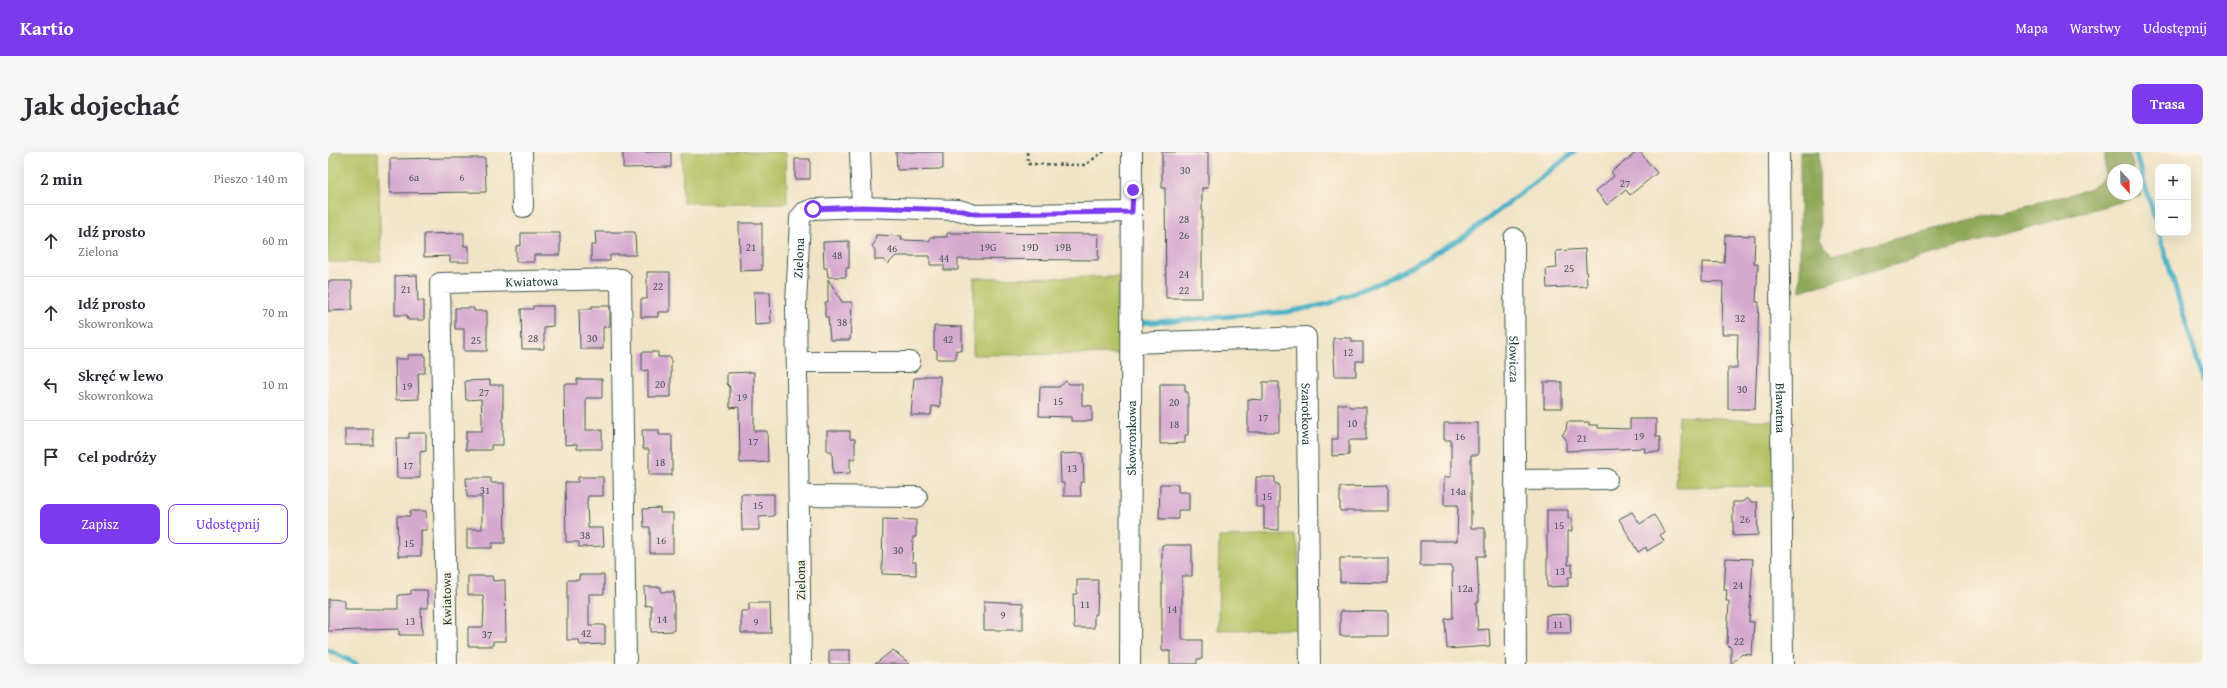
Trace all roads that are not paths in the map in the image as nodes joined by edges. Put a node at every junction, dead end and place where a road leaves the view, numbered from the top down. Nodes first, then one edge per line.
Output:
1 (522, 152) edge
2 (860, 152) edge
3 (1132, 152) edge
4 (1779, 152) edge
5 (523, 207) dead end
6 (862, 207) junction
7 (1132, 212) junction
8 (1514, 238) dead end
9 (1132, 342) junction
10 (797, 362) junction
11 (910, 362) dead end
12 (1607, 479) dead end
13 (1516, 480) junction
14 (799, 496) junction
15 (917, 497) dead end
16 (447, 664) edge
17 (626, 664) edge
18 (801, 664) edge
19 (1130, 664) edge
20 (1310, 664) edge
21 (1516, 664) edge
22 (1783, 664) edge

1 - 5 street
2 - 6 street
3 - 7 street, Skowronkowa
4 - 22 street, Bławatna
6 - 7 street, Zielona
6 - 10 street, Zielona
7 - 9 street, Skowronkowa
8 - 13 street, Słowicza
9 - 19 street, Skowronkowa
9 - 20 street, Szarotkowa
10 - 11 street
10 - 14 street, Zielona
12 - 13 street
13 - 21 street, Słowicza
14 - 15 street
14 - 18 street, Zielona
16 - 17 street, Kwiatowa

